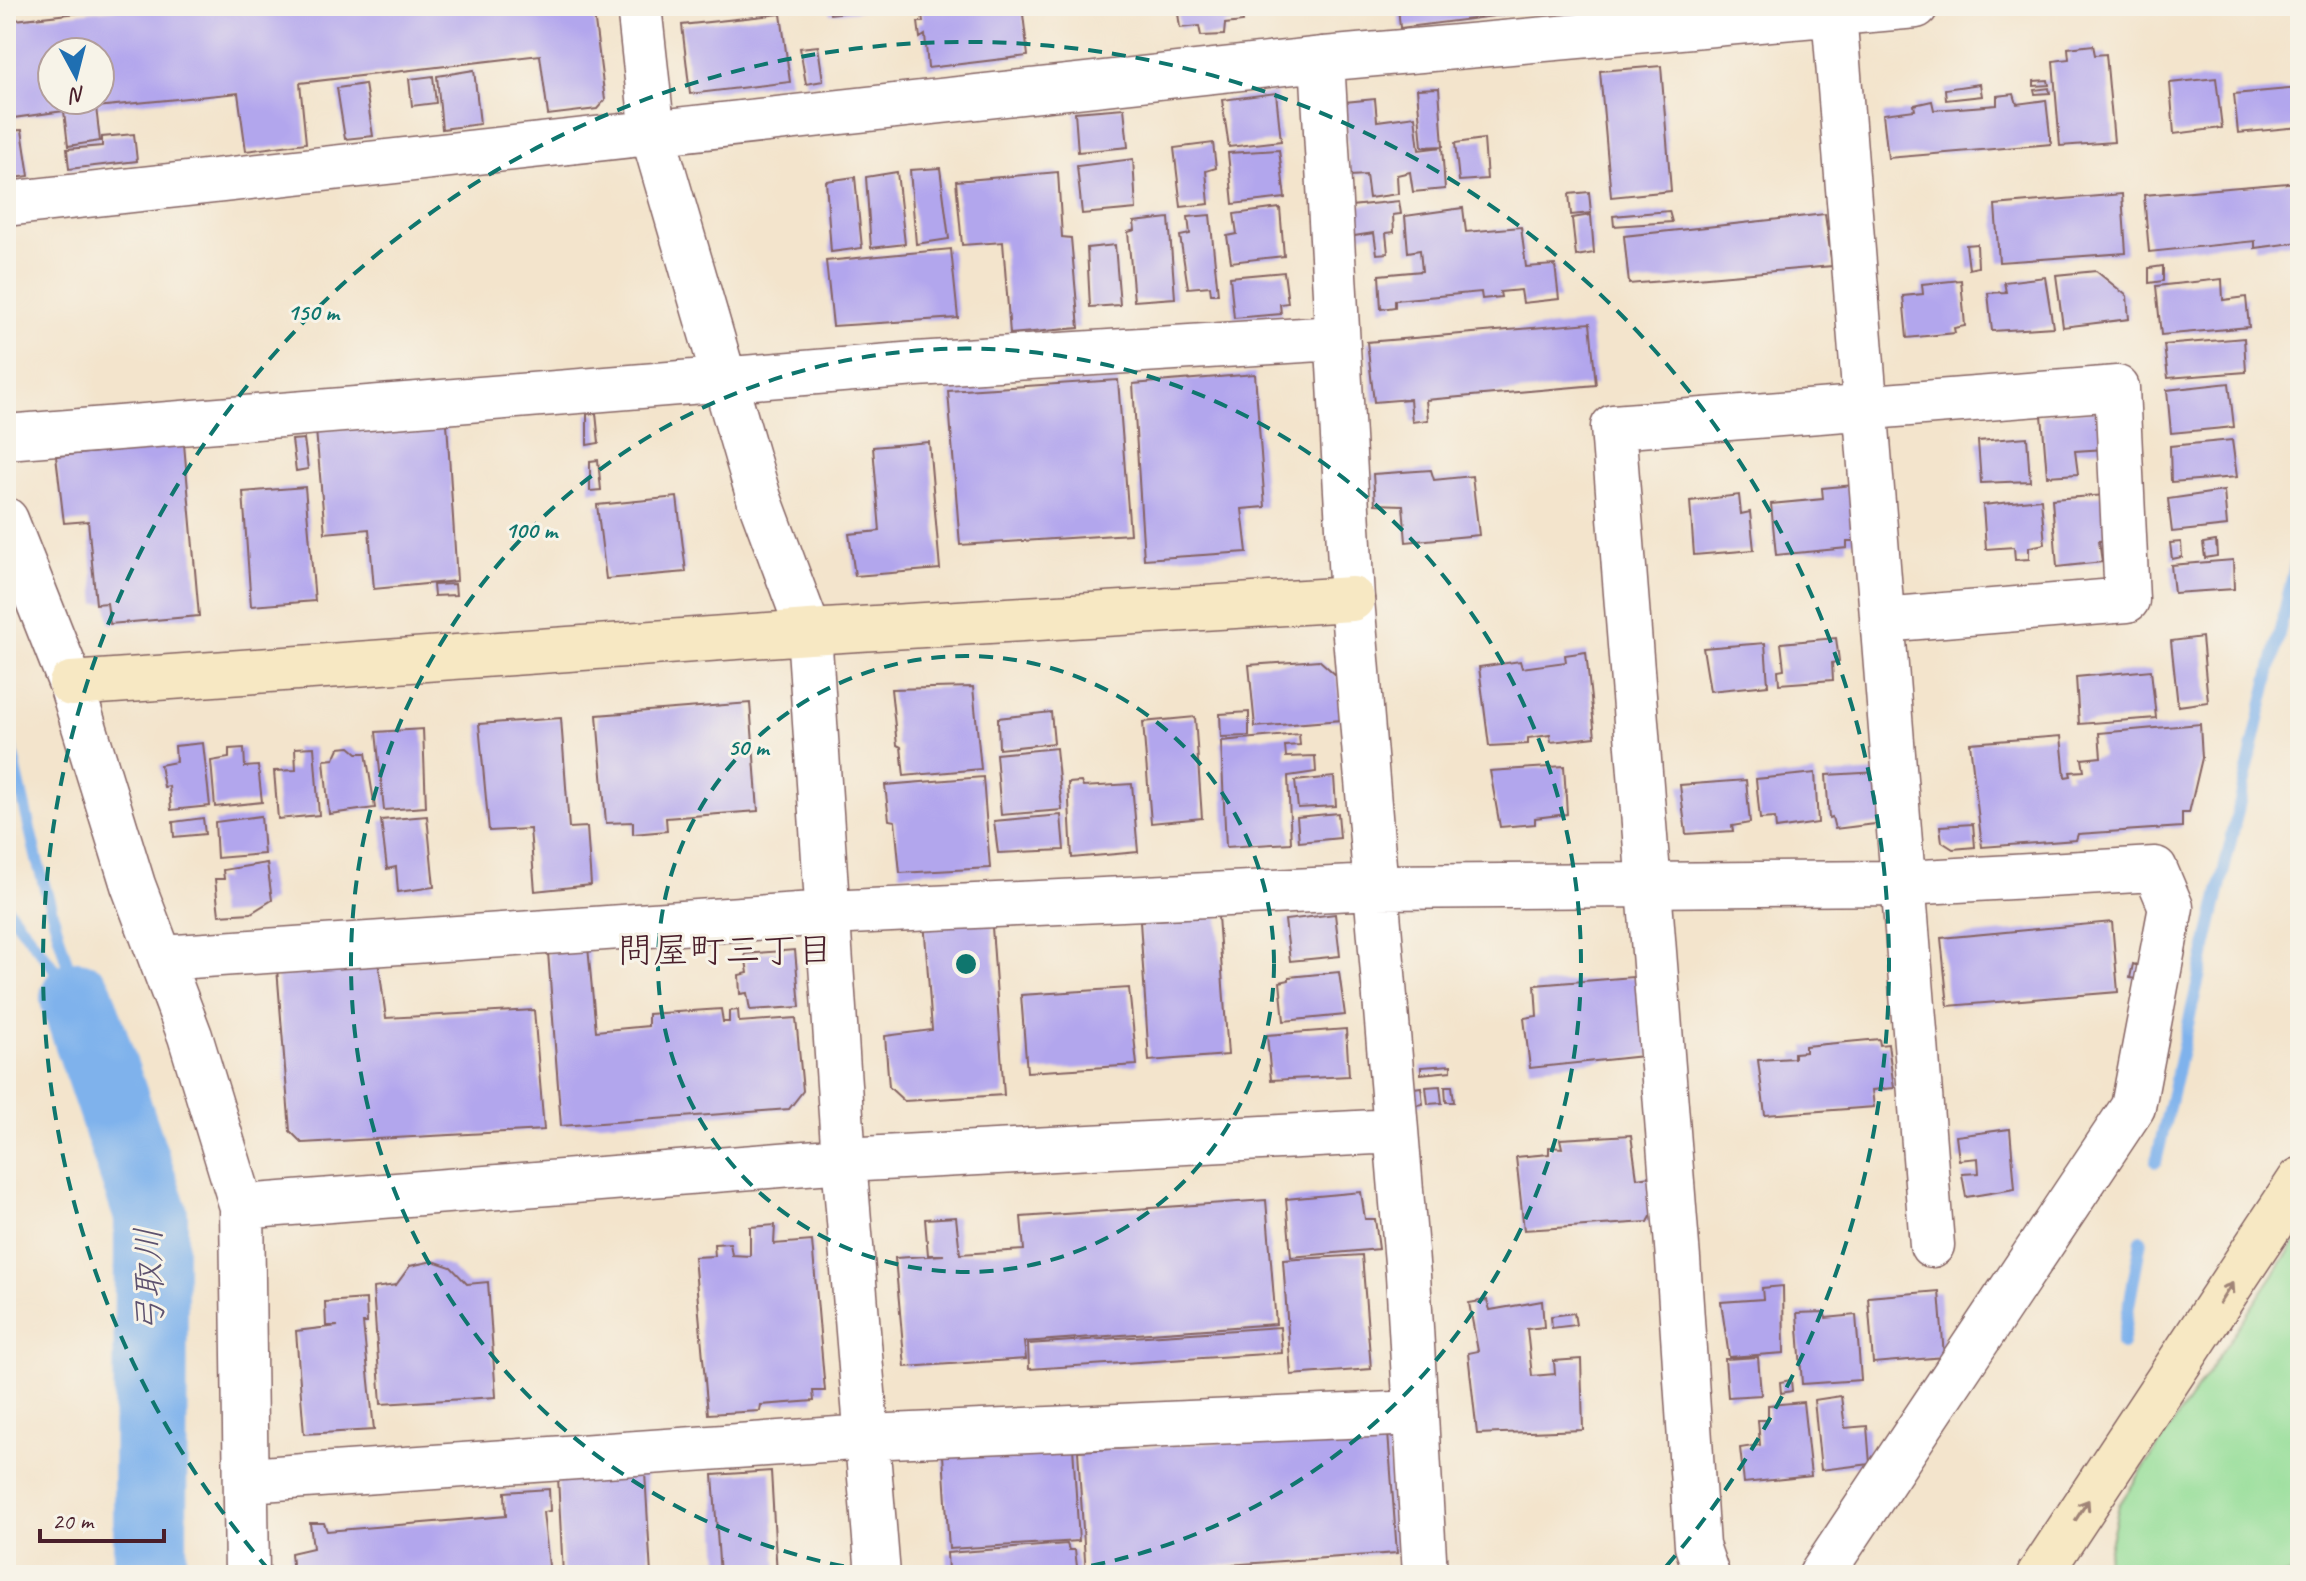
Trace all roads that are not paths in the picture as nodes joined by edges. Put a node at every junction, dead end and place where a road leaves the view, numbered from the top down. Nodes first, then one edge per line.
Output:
1 (639, 6) edge
2 (1894, 7) edge
3 (1834, 12) junction
4 (1322, 59) junction
5 (653, 135) junction
6 (6, 204) edge
7 (1336, 338) junction
8 (723, 379) junction
9 (1865, 407) junction
10 (6, 437) edge
11 (6, 520) edge
12 (1352, 599) junction
13 (1882, 620) junction
14 (809, 632) junction
15 (71, 684) junction
16 (1904, 883) junction
17 (1375, 887) junction
18 (1649, 887) junction
19 (828, 913) junction
20 (161, 958) junction
21 (1394, 1131) junction
22 (844, 1160) junction
23 (2300, 1180) edge
24 (242, 1207) junction
25 (1932, 1245) dead end
26 (1416, 1413) junction
27 (867, 1437) junction
28 (247, 1480) junction
29 (247, 1575) edge
30 (878, 1575) edge
31 (1425, 1575) edge
32 (1707, 1575) edge
33 (1821, 1575) edge
34 (2039, 1575) edge

1 - 5 street
2 - 3 street
3 - 4 street
3 - 9 street
4 - 5 street
4 - 7 street
5 - 6 street
5 - 8 street
7 - 8 street
7 - 12 street
8 - 10 street
8 - 14 street
9 - 13 street
9 - 13 street
9 - 18 street
11 - 15 street
12 - 14 street
12 - 17 street
13 - 16 street
14 - 15 street
14 - 19 street
15 - 20 street
16 - 18 street
16 - 25 street
16 - 33 street
17 - 18 street
17 - 19 street
17 - 21 street
18 - 32 street
19 - 20 street
19 - 22 street
20 - 24 street
21 - 22 street
21 - 26 street
22 - 24 street
22 - 27 street
34 -> 23 street
24 - 28 street
26 - 27 street
26 - 31 street
27 - 28 street
27 - 30 street
28 - 29 street

